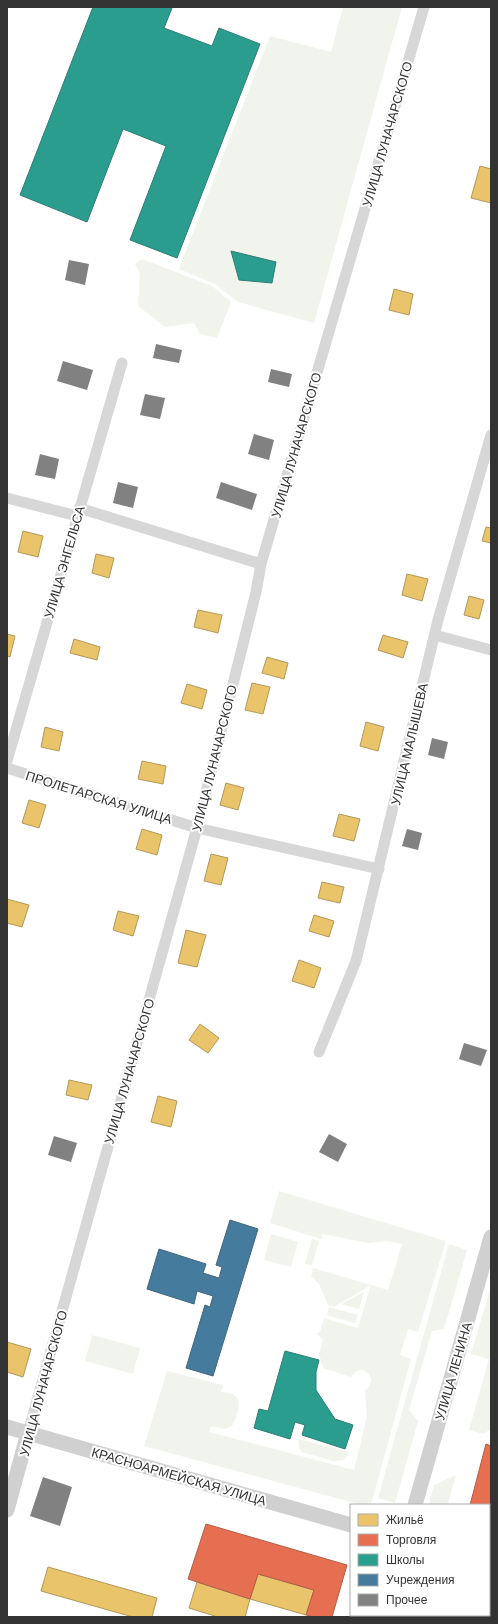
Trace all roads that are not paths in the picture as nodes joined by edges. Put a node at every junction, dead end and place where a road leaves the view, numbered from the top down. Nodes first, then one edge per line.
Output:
1 (424, 7) edge
2 (122, 363) dead end
3 (491, 435) edge
4 (7, 498) edge
5 (78, 512) junction
6 (261, 564) junction
7 (435, 635) junction
8 (491, 650) edge
9 (7, 761) edge
10 (7, 768) edge
11 (197, 828) junction
12 (379, 870) junction
13 (320, 1052) dead end
14 (491, 1237) edge
15 (7, 1427) edge
16 (28, 1433) junction
17 (415, 1504) edge
18 (7, 1510) edge
19 (350, 1525) edge

1 - 6 street, УЛИЦА ЛУНАЧАРСКОГО
2 - 5 street, УЛИЦА ЭНГЕЛЬСА
3 - 7 street, УЛИЦА МАЛЫШЕВА
4 - 5 street
5 - 6 street
5 - 9 street, УЛИЦА ЭНГЕЛЬСА
6 - 11 street, УЛИЦА ЛУНАЧАРСКОГО
7 - 8 street
7 - 12 street, УЛИЦА МАЛЫШЕВА
10 - 11 street, ПРОЛЕТАРСКАЯ УЛИЦА
11 - 12 street, ПРОЛЕТАРСКАЯ УЛИЦА
11 - 16 street, УЛИЦА ЛУНАЧАРСКОГО
12 - 13 street, УЛИЦА МАЛЫШЕВА
14 - 17 street, УЛИЦА ЛЕНИНА
15 - 16 street, КРАСНОАРМЕЙСКАЯ УЛИЦА
16 - 18 street, УЛИЦА ЛУНАЧАРСКОГО
16 - 19 street, КРАСНОАРМЕЙСКАЯ УЛИЦА

